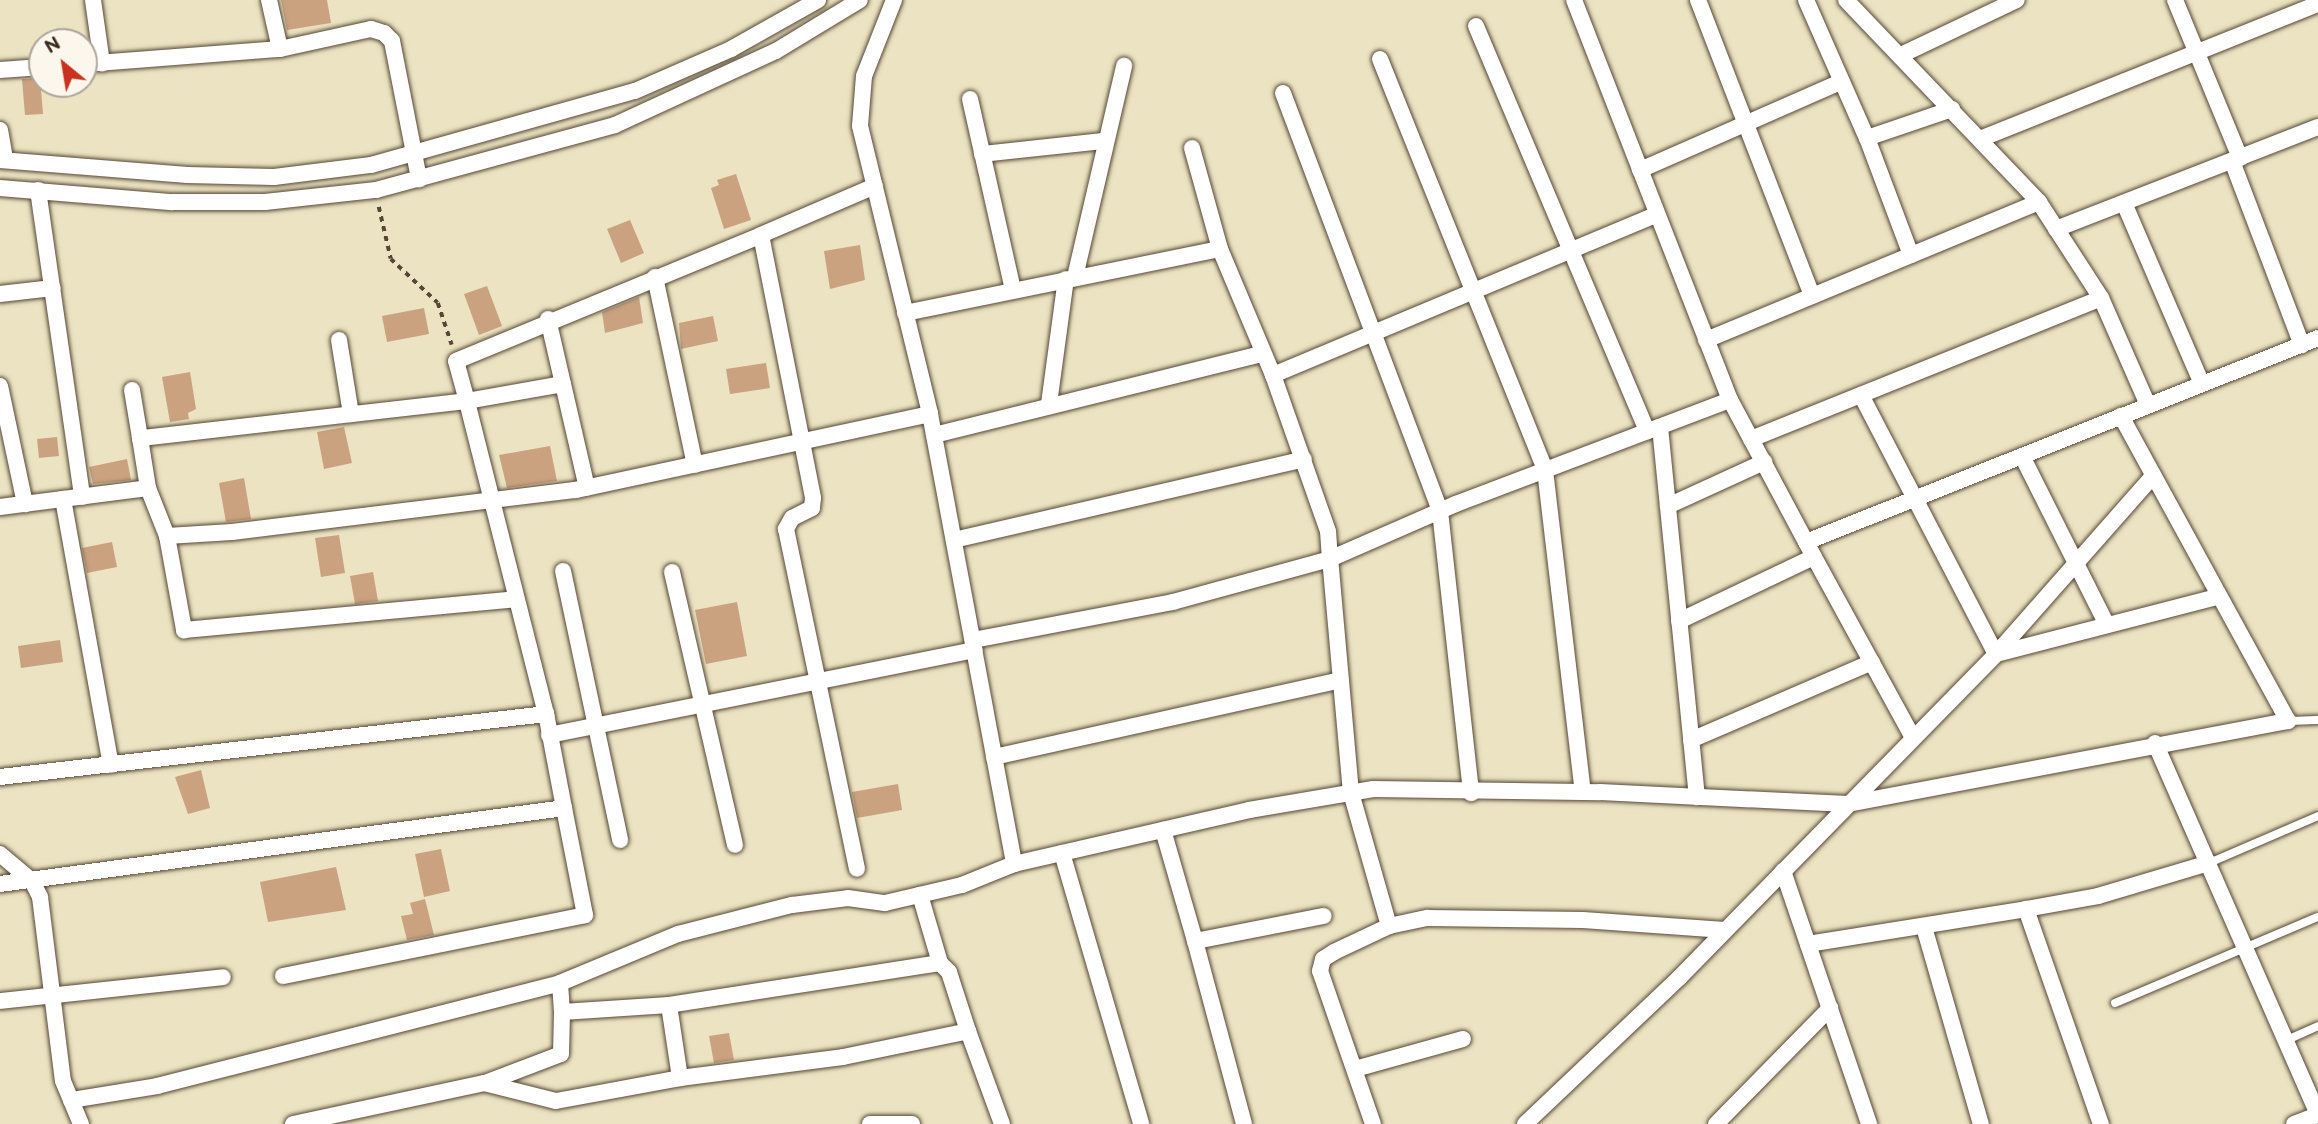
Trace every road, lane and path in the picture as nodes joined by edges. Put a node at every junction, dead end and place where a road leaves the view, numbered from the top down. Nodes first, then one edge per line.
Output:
1 (93, 0) edge
2 (269, 0) edge
3 (818, 0) edge
4 (860, 0) edge
5 (894, 0) edge
6 (1574, 0) edge
7 (1699, 0) edge
8 (1806, 0) edge
9 (1846, 0) edge
10 (2017, 0) edge
11 (2175, 0) edge
12 (2318, 4) edge
13 (1476, 26) dead end
14 (280, 48) junction
15 (2196, 53) junction
16 (1901, 55) junction
17 (1380, 59) dead end
18 (98, 63) edge
19 (102, 63) junction
20 (1124, 66) dead end
21 (28, 68) edge
22 (0, 70) edge
23 (1840, 82) junction
24 (1283, 93) dead end
25 (970, 99) dead end
26 (1952, 109) junction
27 (1746, 123) junction
28 (2318, 127) edge
29 (0, 130) edge
30 (1867, 138) junction
31 (1980, 139) junction
32 (1104, 141) junction
33 (1192, 148) dead end
34 (414, 154) junction
35 (982, 154) junction
36 (3, 160) edge
37 (2236, 160) junction
38 (1640, 170) junction
39 (419, 179) junction
40 (875, 186) junction
41 (0, 188) edge
42 (38, 190) junction
43 (376, 190) junction
44 (2039, 202) junction
45 (2124, 203) junction
46 (1657, 214) junction
47 (2056, 229) junction
48 (761, 235) junction
49 (1220, 249) junction
50 (1570, 251) junction
51 (1911, 255) junction
52 (655, 277) junction
53 (1070, 278) junction
54 (53, 288) junction
55 (1472, 288) junction
56 (1013, 290) junction
57 (0, 294) edge
58 (1812, 296) junction
59 (2101, 298) junction
60 (905, 313) junction
61 (548, 319) junction
62 (1372, 330) junction
63 (2318, 338) edge
64 (1706, 340) junction
65 (339, 341) dead end
66 (2302, 345) junction
67 (1261, 354) junction
68 (456, 361) junction
69 (1273, 375) junction
70 (563, 384) junction
71 (2202, 384) junction
72 (0, 386) edge
73 (132, 390) dead end
74 (1861, 395) junction
75 (1730, 400) junction
76 (467, 401) junction
77 (1049, 404) junction
78 (2148, 405) junction
79 (351, 414) junction
80 (930, 414) junction
81 (2121, 416) junction
82 (1654, 429) junction
83 (934, 435) junction
84 (140, 438) junction
85 (1751, 439) junction
86 (806, 441) junction
87 (2022, 456) junction
88 (1304, 459) junction
89 (1764, 462) junction
90 (695, 465) junction
91 (1545, 470) junction
92 (2152, 477) junction
93 (148, 488) junction
94 (587, 488) junction
95 (82, 497) junction
96 (1917, 498) junction
97 (63, 499) junction
98 (491, 500) junction
99 (24, 504) junction
100 (1668, 506) junction
101 (0, 508) edge
102 (1440, 511) junction
103 (167, 536) junction
104 (954, 540) junction
105 (1810, 549) junction
106 (1330, 559) junction
107 (2074, 565) junction
108 (563, 571) dead end
109 (672, 572) dead end
110 (2216, 597) junction
111 (516, 598) junction
112 (1679, 621) junction
113 (2107, 625) junction
114 (974, 645) junction
115 (1996, 654) junction
116 (1872, 662) junction
117 (1340, 680) junction
118 (816, 682) junction
119 (701, 705) junction
120 (546, 714) junction
121 (2318, 720) edge
122 (2288, 721) junction
123 (595, 726) junction
124 (549, 735) junction
125 (1913, 738) junction
126 (1691, 740) junction
127 (2155, 743) junction
128 (994, 757) junction
129 (110, 765) junction
130 (0, 777) edge
131 (1583, 792) junction
132 (1351, 793) junction
133 (1471, 793) junction
134 (1697, 797) junction
135 (1848, 804) junction
136 (564, 808) junction
137 (2318, 816) edge
138 (1163, 830) junction
139 (620, 840) dead end
140 (735, 845) dead end
141 (0, 853) edge
142 (1062, 853) junction
143 (2208, 863) junction
144 (1014, 864) junction
145 (857, 869) dead end
146 (1783, 871) junction
147 (32, 881) junction
148 (0, 884) edge
149 (920, 895) junction
150 (2026, 909) junction
151 (1324, 916) dead end
152 (2318, 917) edge
153 (1389, 926) junction
154 (1924, 927) junction
155 (1725, 930) junction
156 (1195, 941) junction
157 (1808, 944) junction
158 (2245, 947) junction
159 (940, 963) junction
160 (283, 976) dead end
161 (223, 977) dead end
162 (560, 983) junction
163 (50, 997) junction
164 (0, 1001) edge
165 (2115, 1003) dead end
166 (669, 1004) junction
167 (1830, 1008) junction
168 (562, 1013) junction
169 (2318, 1026) edge
170 (968, 1031) junction
171 (1463, 1039) dead end
172 (2287, 1040) junction
173 (1355, 1069) junction
174 (680, 1078) junction
175 (484, 1083) junction
176 (71, 1100) junction
177 (2318, 1115) edge
178 (316, 1122) edge
179 (81, 1124) edge
180 (292, 1124) edge
181 (870, 1124) edge
182 (912, 1124) edge
183 (1002, 1124) edge
184 (1141, 1124) edge
185 (1244, 1124) edge
186 (1373, 1124) edge
187 (1525, 1124) edge
188 (1716, 1124) edge
189 (1869, 1124) edge
190 (1981, 1124) edge
191 (2101, 1124) edge
192 (2294, 1124) edge

1 - 19 street
2 - 14 street
3 - 34 street
4 - 39 street
5 - 40 street
6 - 38 street
7 - 27 street
8 - 23 street
9 - 16 street
10 - 16 street
11 - 15 street
12 - 15 street
13 - 50 street
14 - 19 street
14 - 34 street
15 - 31 street
15 - 37 street
16 - 26 street
17 - 55 street
18 - 19 street
20 - 32 street
21 - 22 street
23 - 27 street
23 - 30 street
24 - 62 street
25 - 35 street
26 - 30 street
26 - 31 street
27 - 38 street
27 - 58 street
28 - 37 street
29 - 36 street
30 - 51 street
31 - 44 street
32 - 35 street
32 - 53 street
33 - 49 street
34 - 36 street
34 - 39 street
35 - 56 street
37 - 45 street
37 - 66 street
38 - 46 street
39 - 43 street
40 - 48 street
40 - 60 street
41 - 42 street
42 - 43 street
42 - 54 street
43 - 68 path
44 - 47 street
44 - 51 street
45 - 47 street
45 - 71 street
46 - 50 street
46 - 64 street
47 - 59 street
48 - 52 street
48 - 86 street
49 - 53 street
49 - 67 street
50 - 55 street
50 - 82 street
51 - 58 street
52 - 61 street
52 - 90 street
53 - 56 street
53 - 77 street
54 - 57 street
54 - 95 street
55 - 62 street
55 - 91 street
56 - 60 street
58 - 64 street
59 - 74 street
59 - 78 street
60 - 80 street
61 - 68 street
61 - 70 street
62 - 69 street
62 - 102 street
63 - 66 street
64 - 75 street
65 - 79 street
66 - 71 street
67 - 69 street
67 - 77 street
68 - 76 street
69 - 88 street
70 - 76 street
70 - 94 street
71 - 78 street
72 - 99 street
73 - 84 street
74 - 85 street
74 - 96 street
75 - 82 street
75 - 85 street
76 - 79 street
76 - 98 street
77 - 83 street
78 - 81 street
79 - 84 street
80 - 83 street
80 - 86 street
81 - 87 street
81 - 92 street
82 - 91 street
82 - 100 street
83 - 104 street
84 - 93 street
85 - 89 street
86 - 90 street
86 - 118 street
87 - 96 street
87 - 107 street
88 - 104 street
88 - 106 street
89 - 100 street
89 - 105 street
90 - 94 street
91 - 102 street
91 - 131 street
92 - 107 street
92 - 110 street
93 - 95 street
93 - 103 street
94 - 98 street
95 - 97 street
96 - 105 street
96 - 115 street
97 - 99 street
97 - 129 street
98 - 103 street
98 - 111 street
99 - 101 street
100 - 112 street
102 - 106 street
102 - 133 street
103 - 111 street
104 - 114 street
105 - 112 street
105 - 116 street
106 - 114 street
106 - 117 street
107 - 113 street
107 - 115 street
108 - 123 street
109 - 119 street
110 - 113 street
110 - 122 street
111 - 120 street
112 - 126 street
113 - 115 street
114 - 118 street
114 - 128 street
115 - 125 street
116 - 125 street
116 - 126 street
117 - 128 street
117 - 132 street
118 - 119 street
118 - 145 street
119 - 123 street
119 - 140 street
120 - 124 street
120 - 129 street
121 - 122 lane
122 - 127 street
123 - 124 street
123 - 139 street
124 - 136 street
125 - 135 street
126 - 134 street
127 - 135 street
127 - 143 street
128 - 144 street
129 - 130 street
131 - 133 street
131 - 134 street
132 - 133 street
132 - 138 street
132 - 153 street
134 - 135 street
135 - 146 street
136 - 147 street
136 - 160 street
137 - 143 lane
138 - 142 street
138 - 156 street
141 - 147 street
142 - 144 street
142 - 184 street
143 - 150 street
143 - 158 street
144 - 149 street
146 - 155 street
146 - 157 street
147 - 148 street
147 - 163 street
149 - 159 street
149 - 162 street
150 - 154 street
150 - 191 street
151 - 156 street
152 - 158 lane
153 - 155 street
153 - 173 street
154 - 157 street
154 - 190 street
155 - 187 street
156 - 185 street
157 - 167 street
158 - 165 lane
158 - 172 street
159 - 166 street
159 - 170 street
161 - 163 street
162 - 168 street
162 - 176 street
163 - 164 street
163 - 176 street
166 - 168 street
166 - 174 street
167 - 188 street
167 - 189 street
168 - 175 street
169 - 172 lane
170 - 174 street
170 - 183 street
171 - 173 street
172 - 177 street
173 - 186 street
174 - 175 street
175 - 178 street
176 - 179 street
177 - 192 street
178 - 180 street
181 - 182 street

